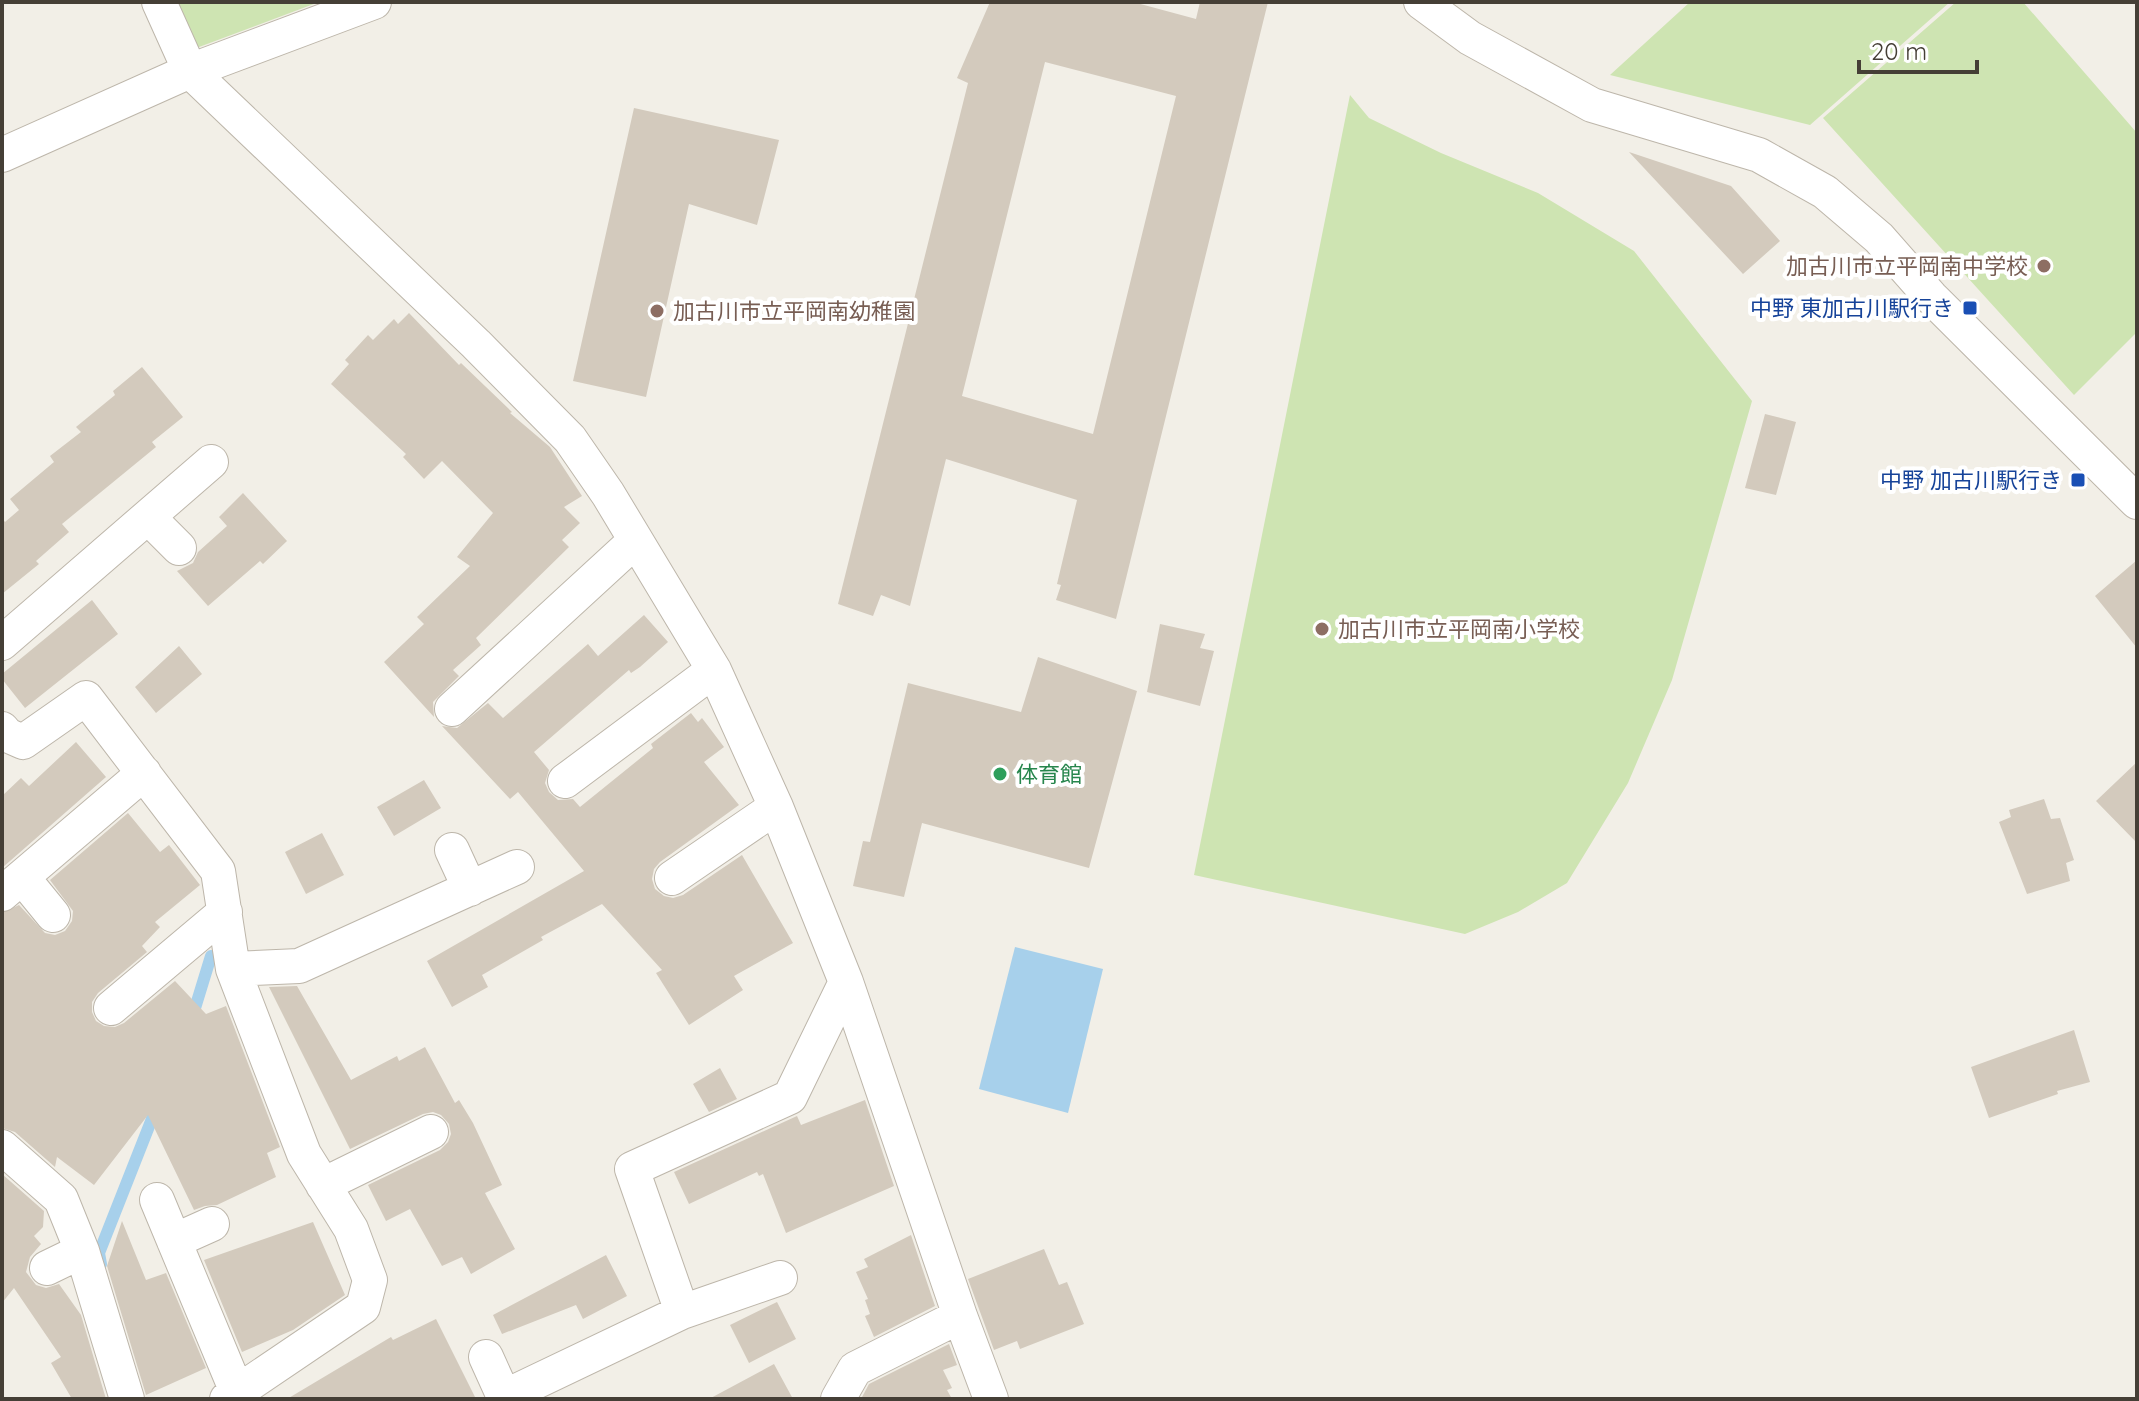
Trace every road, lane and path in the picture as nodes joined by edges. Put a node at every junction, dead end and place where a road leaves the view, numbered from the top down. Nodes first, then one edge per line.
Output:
1 (159, 2) edge
2 (374, 2) edge
3 (1421, 2) edge
4 (190, 71) junction
5 (7, 145) edge
6 (211, 462) dead end
7 (2137, 502) edge
8 (148, 517) junction
9 (635, 541) junction
10 (179, 548) dead end
11 (2, 643) edge
12 (714, 670) junction
13 (452, 709) dead end
14 (2, 729) edge
15 (144, 773) junction
16 (565, 781) dead end
17 (776, 807) junction
18 (452, 850) dead end
19 (517, 867) dead end
20 (672, 878) dead end
21 (12, 886) edge
22 (470, 889) junction
23 (225, 912) junction
24 (53, 915) dead end
25 (233, 969) junction
26 (846, 982) junction
27 (111, 1008) dead end
28 (431, 1132) dead end
29 (2, 1147) edge
30 (323, 1185) junction
31 (157, 1200) dead end
32 (212, 1224) dead end
33 (174, 1241) junction
34 (82, 1251) junction
35 (47, 1268) dead end
36 (780, 1278) dead end
37 (682, 1312) junction
38 (960, 1316) junction
39 (486, 1357) dead end
40 (232, 1396) edge
41 (505, 1398) edge
42 (127, 1399) edge
43 (838, 1399) edge
44 (991, 1399) edge

1 - 4 street
2 - 4 street
3 - 7 street
4 - 5 street
4 - 9 street
6 - 8 street
8 - 10 street
8 - 11 street
9 - 12 street
9 - 13 street
12 - 16 street
12 - 17 street
14 - 15 street
15 - 21 street
15 - 23 street
17 - 20 street
17 - 26 street
18 - 22 street
19 - 22 street
21 - 24 street
22 - 25 street
23 - 25 street
23 - 27 street
25 - 30 street
26 - 37 street
26 - 38 street
28 - 30 street
29 - 34 street
30 - 40 street
31 - 33 street
32 - 33 street
33 - 40 street
34 - 35 street
34 - 42 street
36 - 37 street
37 - 41 street
38 - 43 street
38 - 44 street
39 - 41 street

